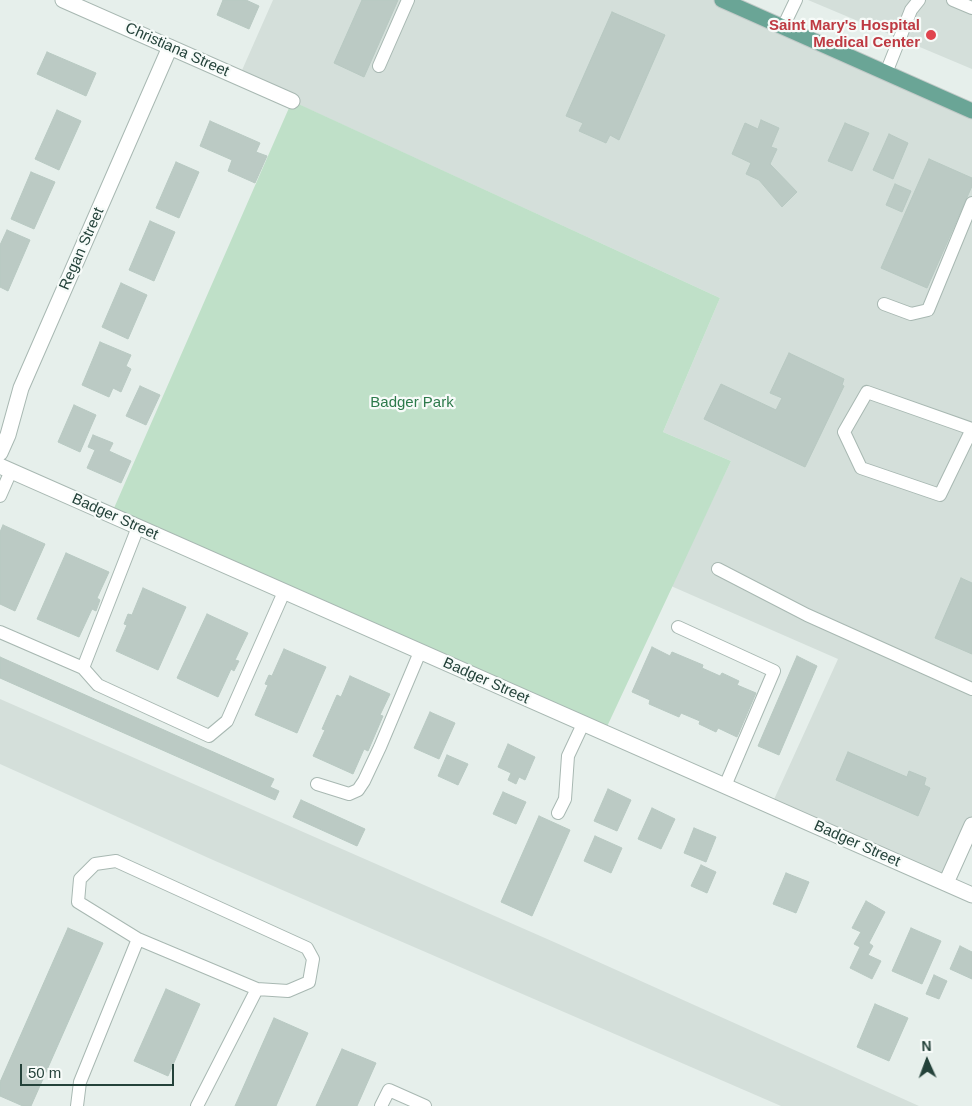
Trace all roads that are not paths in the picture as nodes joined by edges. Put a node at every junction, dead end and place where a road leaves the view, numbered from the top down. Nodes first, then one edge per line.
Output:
1 (63, 0) edge
2 (408, 0) edge
3 (722, 0) edge
4 (796, 0) edge
5 (919, 0) edge
6 (953, 0) edge
7 (972, 8) edge
8 (783, 27) junction
9 (170, 47) junction
10 (379, 66) dead end
11 (886, 73) junction
12 (292, 100) dead end
13 (972, 111) edge
14 (972, 203) edge
15 (884, 304) dead end
16 (972, 429) edge
17 (0, 453) edge
18 (6, 468) edge
19 (0, 496) edge
20 (138, 527) junction
21 (718, 569) dead end
22 (284, 592) junction
23 (678, 627) dead end
24 (0, 632) edge
25 (420, 652) junction
26 (83, 668) junction
27 (972, 689) edge
28 (583, 724) junction
29 (317, 784) dead end
30 (725, 786) junction
31 (558, 813) dead end
32 (972, 825) edge
33 (946, 883) junction
34 (972, 895) edge
35 (138, 939) junction
36 (257, 989) junction
37 (77, 1106) edge
38 (197, 1106) edge
39 (381, 1106) edge
40 (424, 1106) edge

1 - 9 street, Christiana Street
2 - 10 lane
3 - 8 main road
4 - 8 lane
5 - 11 lane
6 - 7 lane
8 - 11 main road
9 - 12 street, Christiana Street
9 - 17 street, Regan Street
11 - 13 main road
14 - 15 lane
16 - 16 lane
18 - 19 lane
18 - 20 street, Badger Street
20 - 22 street, Badger Street
20 - 26 lane
21 - 27 lane
22 - 25 street, Badger Street
22 - 26 lane
23 - 30 lane
24 - 26 lane
25 - 28 street, Badger Street
25 - 29 lane
28 - 30 street, Badger Street
28 - 31 lane
30 - 33 street, Badger Street
32 - 33 street
33 - 34 street, Badger Street
35 - 36 lane
35 - 36 lane
35 - 37 lane
36 - 38 lane
39 - 40 lane

